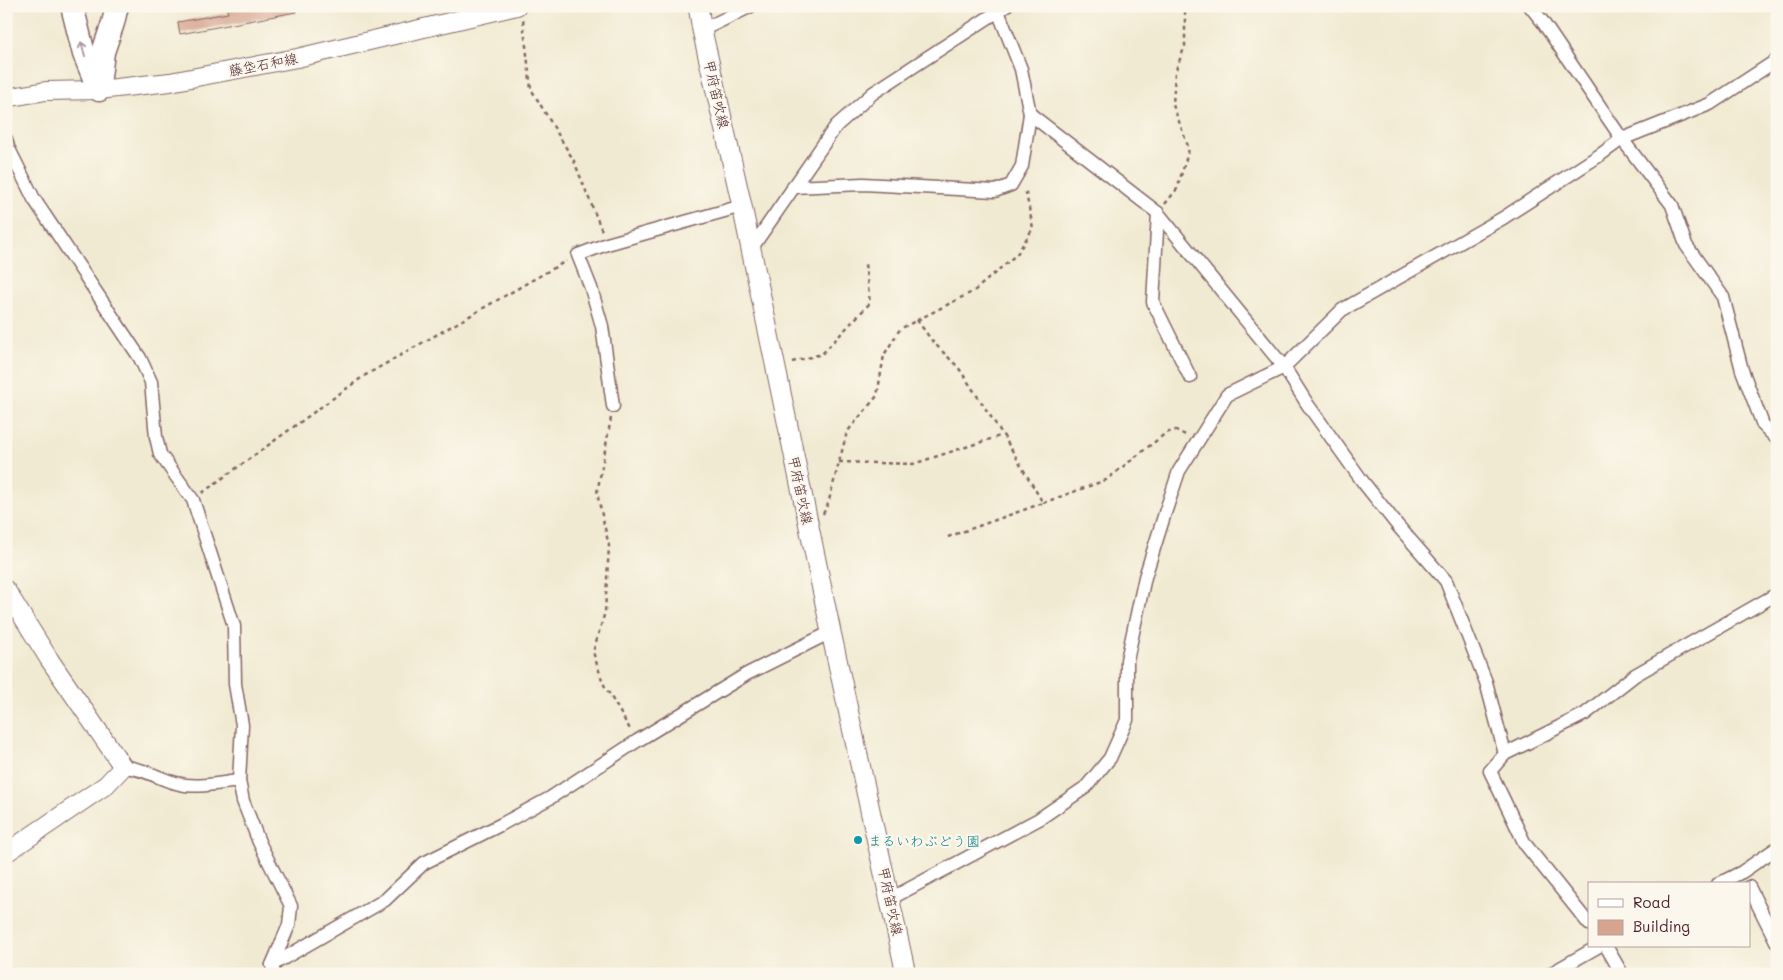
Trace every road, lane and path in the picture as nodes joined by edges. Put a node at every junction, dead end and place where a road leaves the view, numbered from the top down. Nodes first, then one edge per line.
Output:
1 (72, 6) edge
2 (117, 6) edge
3 (698, 6) edge
4 (751, 6) edge
5 (1185, 6) edge
6 (1530, 6) edge
7 (1000, 8) edge
8 (520, 11) edge
9 (702, 30) junction
10 (1777, 60) edge
11 (99, 90) junction
12 (6, 98) edge
13 (1030, 114) junction
14 (6, 139) edge
15 (1622, 139) junction
16 (1022, 166) junction
17 (793, 187) junction
18 (742, 206) junction
19 (1158, 213) junction
20 (607, 244) junction
21 (751, 249) junction
22 (578, 254) junction
23 (866, 264) dead end
24 (917, 320) junction
25 (776, 366) junction
26 (1284, 367) junction
27 (1190, 377) dead end
28 (613, 406) joint
29 (1003, 435) junction
30 (1777, 439) edge
31 (1198, 442) junction
32 (839, 462) junction
33 (193, 500) junction
34 (1043, 503) junction
35 (811, 535) junction
36 (945, 538) dead end
37 (6, 590) edge
38 (1777, 594) edge
39 (831, 632) junction
40 (637, 741) junction
41 (1505, 754) junction
42 (123, 767) junction
43 (239, 781) junction
44 (1777, 848) edge
45 (6, 854) edge
46 (1742, 872) junction
47 (1722, 882) edge
48 (1747, 882) edge
49 (1750, 889) edge
50 (890, 900) junction
51 (1588, 923) edge
52 (1777, 944) edge
53 (1596, 948) edge
54 (1607, 948) edge
55 (273, 969) edge
56 (906, 974) edge
57 (1550, 974) edge
58 (1622, 974) edge

11 -> 1 highway
2 - 11 highway
3 - 9 main road, 甲府笛吹線
4 - 9 street
5 - 19 path
6 - 15 street
7 - 13 street
7 - 17 street
8 - 11 main road, 藤垈石和線
8 - 20 path
9 - 18 main road, 甲府笛吹線
10 - 15 street
11 - 12 main road, 藤垈石和線
13 - 16 street
13 - 19 street
14 - 33 street
15 - 26 street
15 - 30 street
16 - 17 street
16 - 24 path
17 - 21 street
18 - 20 street
18 - 21 main road, 甲府笛吹線
19 - 26 street
19 - 27 street
20 - 22 street
21 - 25 main road, 甲府笛吹線
22 - 28 street
22 - 33 path
23 - 25 path
24 - 29 path
24 - 32 path
25 - 35 main road, 甲府笛吹線
26 - 31 street
26 - 41 street
28 - 40 path
29 - 32 path
29 - 34 path
31 - 34 path
31 - 50 street
32 - 35 path
33 - 43 street
34 - 36 path
35 - 39 main road, 甲府笛吹線
37 - 42 main road
38 - 41 street
39 - 40 street
39 - 50 main road, 甲府笛吹線
40 - 55 street
41 - 51 street
42 - 43 street
42 - 45 main road
43 - 55 street
44 - 46 street
46 - 47 street
46 - 48 street
49 - 52 street
50 - 56 main road, 甲府笛吹線
53 - 57 street
54 - 58 street

